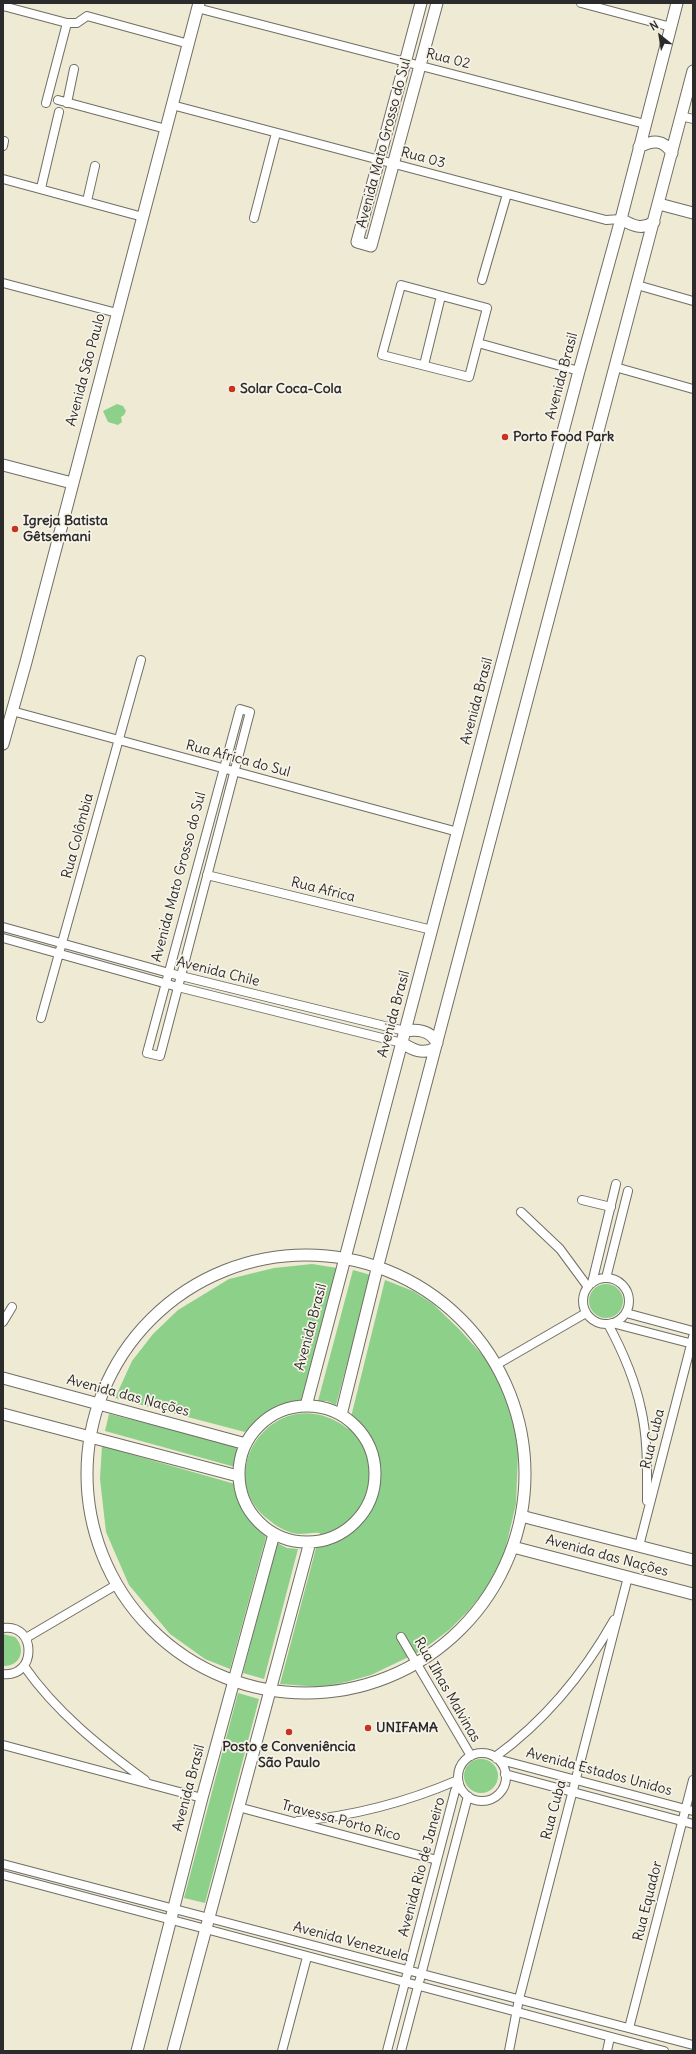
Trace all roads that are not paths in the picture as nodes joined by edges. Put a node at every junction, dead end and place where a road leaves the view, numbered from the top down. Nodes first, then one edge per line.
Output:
1 (421, 3) edge
2 (437, 3) edge
3 (581, 3) edge
4 (677, 3) edge
5 (3, 6) edge
6 (198, 6) edge
7 (67, 23) junction
8 (671, 27) junction
9 (189, 44) junction
10 (405, 62) junction
11 (421, 66) junction
12 (74, 69) dead end
13 (693, 72) edge
14 (58, 100) dead end
15 (46, 103) dead end
16 (67, 103) junction
17 (172, 105) junction
18 (59, 112) dead end
19 (681, 116) junction
20 (693, 119) edge
21 (645, 124) junction
22 (166, 129) junction
23 (276, 133) junction
24 (639, 147) junction
25 (672, 153) junction
26 (379, 160) junction
27 (394, 164) junction
28 (95, 166) dead end
29 (3, 179) edge
30 (41, 188) junction
31 (507, 194) junction
32 (87, 201) junction
33 (660, 204) junction
34 (693, 213) edge
35 (143, 217) junction
36 (254, 218) dead end
37 (621, 219) junction
38 (654, 222) junction
39 (482, 280) dead end
40 (3, 283) edge
41 (637, 285) junction
42 (441, 296) junction
43 (693, 301) edge
44 (117, 313) junction
45 (478, 343) junction
46 (424, 365) junction
47 (615, 367) junction
48 (579, 371) junction
49 (693, 388) edge
50 (3, 465) edge
51 (72, 483) junction
52 (141, 660) dead end
53 (12, 711) junction
54 (119, 739) junction
55 (3, 744) edge
56 (223, 768) junction
57 (234, 771) junction
58 (458, 832) junction
59 (207, 875) junction
60 (3, 927) edge
61 (432, 930) junction
62 (3, 938) edge
63 (62, 945) junction
64 (59, 955) junction
65 (169, 973) junction
66 (181, 976) junction
67 (166, 984) junction
68 (178, 987) junction
69 (41, 1018) dead end
70 (405, 1031) junction
71 (402, 1043) junction
72 (436, 1045) junction
73 (616, 1184) dead end
74 (628, 1191) dead end
75 (582, 1200) dead end
76 (611, 1207) junction
77 (521, 1212) dead end
78 (345, 1257) junction
79 (378, 1265) junction
80 (606, 1278) junction
81 (590, 1285) junction
82 (12, 1307) dead end
83 (586, 1313) junction
84 (626, 1313) junction
85 (3, 1322) edge
86 (610, 1323) junction
87 (693, 1331) edge
88 (692, 1342) edge
89 (496, 1365) junction
90 (3, 1378) edge
91 (98, 1404) junction
92 (306, 1406) junction
93 (3, 1414) edge
94 (341, 1415) junction
95 (89, 1436) junction
96 (246, 1444) junction
97 (238, 1476) junction
98 (647, 1514) junction
99 (521, 1516) junction
100 (274, 1534) junction
101 (310, 1542) junction
102 (639, 1546) junction
103 (513, 1547) junction
104 (693, 1560) edge
105 (628, 1577) junction
106 (116, 1585) junction
107 (693, 1594) edge
108 (620, 1608) junction
109 (3, 1628) edge
110 (401, 1637) dead end
111 (26, 1638) junction
112 (416, 1663) junction
113 (24, 1666) junction
114 (3, 1674) edge
115 (234, 1681) junction
116 (270, 1690) junction
117 (3, 1745) edge
118 (471, 1756) junction
119 (496, 1758) junction
120 (505, 1774) junction
121 (575, 1780) junction
122 (693, 1780) edge
123 (459, 1782) junction
124 (149, 1784) junction
125 (572, 1792) junction
126 (468, 1796) junction
127 (202, 1798) junction
128 (238, 1807) junction
129 (689, 1810) edge
130 (291, 1821) junction
131 (682, 1821) junction
132 (693, 1824) edge
133 (437, 1860) junction
134 (3, 1864) edge
135 (3, 1875) edge
136 (174, 1909) junction
137 (208, 1918) junction
138 (171, 1920) junction
139 (205, 1929) junction
140 (307, 1957) junction
141 (408, 1970) junction
142 (422, 1974) junction
143 (405, 1982) junction
144 (418, 1986) junction
145 (518, 1999) junction
146 (516, 2012) junction
147 (629, 2028) junction
148 (610, 2037) junction
149 (693, 2045) edge
150 (136, 2051) edge
151 (173, 2051) edge
152 (282, 2051) edge
153 (387, 2051) edge
154 (401, 2051) edge
155 (509, 2051) edge
156 (607, 2051) edge
157 (664, 2051) edge

1 - 10 main road, Avenida Mato Grosso do Sul
2 - 11 main road, Avenida Mato Grosso do Sul
3 - 8 street
4 - 8 main road, Avenida Brasil
5 - 7 street
6 - 9 main road, Avenida São Paulo
6 - 10 street, Rua 02
7 - 9 street
7 - 15 street
8 - 21 main road, Avenida Brasil
9 - 17 main road, Avenida São Paulo
10 - 11 street, Rua 02
10 - 26 main road, Avenida Mato Grosso do Sul
11 - 21 street, Rua 02
11 - 27 main road, Avenida Mato Grosso do Sul
12 - 16 street
13 - 19 main road
14 - 16 street
16 - 22 street
17 - 22 main road, Avenida São Paulo
17 - 23 street, Rua 03
18 - 30 street
19 - 20 street
19 - 25 main road
21 - 24 main road, Avenida Brasil
22 - 35 main road, Avenida São Paulo
23 - 26 street, Rua 03
23 - 36 street
24 - 25 main road
24 - 37 main road, Avenida Brasil
25 - 33 main road
26 - 27 street, Rua 03
26 - 27 main road, Avenida Mato Grosso do Sul
27 - 31 street, Rua 03
28 - 32 street
29 - 30 street
30 - 32 street
31 - 37 street, Rua 03
31 - 39 street
32 - 35 street
33 - 34 main road
33 - 38 main road
35 - 44 main road, Avenida São Paulo
37 - 38 main road
37 - 48 main road, Avenida Brasil
38 - 41 main road
40 - 44 street
41 - 43 street
41 - 47 main road
42 - 45 street
42 - 46 street
42 - 46 street
44 - 51 main road, Avenida São Paulo
45 - 46 street
45 - 48 street
47 - 49 street
47 - 72 main road
48 - 58 main road, Avenida Brasil
50 - 51 main road
51 - 53 main road, Avenida São Paulo
52 - 54 street, Rua Colômbia
53 - 54 street, Rua Africa do Sul
53 - 55 main road, Avenida São Paulo
54 - 56 street, Rua Africa do Sul
54 - 63 street, Rua Colômbia
56 - 57 street, Rua Africa do Sul
56 - 57 street, Avenida Mato Grosso do Sul
56 - 65 street, Avenida Mato Grosso do Sul
57 - 58 street, Rua Africa do Sul
57 - 59 street, Avenida Mato Grosso do Sul
58 - 61 main road, Avenida Brasil
59 - 61 street, Rua Africa
59 - 66 street, Avenida Mato Grosso do Sul
60 - 63 street, Avenida Chile
61 - 70 main road, Avenida Brasil
62 - 64 street, Avenida Chile
63 - 64 street, Rua Colômbia
63 - 65 street, Avenida Chile
64 - 67 street, Avenida Chile
64 - 69 street, Rua Colômbia
65 - 66 street, Avenida Chile
65 - 67 street, Avenida Mato Grosso do Sul
66 - 68 street, Avenida Mato Grosso do Sul
66 - 70 street, Avenida Chile
67 - 68 street, Avenida Chile
67 - 68 street, Avenida Mato Grosso do Sul
68 - 71 street, Avenida Chile
70 - 71 main road, Avenida Brasil
70 - 72 main road
71 - 72 main road
71 - 78 main road, Avenida Brasil
72 - 79 main road
73 - 76 street
74 - 80 street
75 - 76 street
76 - 81 street
77 - 81 street
78 - 79 main road
78 - 91 main road
78 - 92 main road, Avenida Brasil
79 - 89 main road
79 - 94 main road
80 - 81 street
80 - 84 street
81 - 83 street
82 - 85 street
83 - 86 street
83 - 89 street
84 - 86 street
84 - 87 street
86 - 88 street
86 - 98 street
88 - 98 street, Rua Cuba
89 - 99 main road
90 - 91 main road, Avenida das Nações
91 - 95 main road
91 - 96 main road, Avenida das Nações
92 - 94 main road
92 - 96 main road
93 - 95 main road
94 - 101 main road
95 - 97 main road
95 - 106 main road
96 - 97 main road
97 - 100 main road
98 - 102 street, Rua Cuba
99 - 102 main road, Avenida das Nações
99 - 103 main road
100 - 101 main road
100 - 115 main road, Avenida Brasil
101 - 116 main road
102 - 104 main road, Avenida das Nações
103 - 105 main road, Avenida das Nações
103 - 112 main road
105 - 107 main road, Avenida das Nações
105 - 108 street, Rua Cuba
106 - 111 street
106 - 115 main road
108 - 119 street
108 - 121 street, Rua Cuba
109 - 111 street
110 - 112 street, Rua Ilhas Malvinas
111 - 113 street
112 - 116 main road
112 - 118 street, Rua Ilhas Malvinas
113 - 114 street
113 - 124 street
115 - 116 main road
115 - 127 main road, Avenida Brasil
116 - 128 main road
117 - 124 street
118 - 119 street
118 - 123 street
119 - 120 street
119 - 121 street, Avenida Estados Unidos
120 - 125 street, Avenida Estados Unidos
120 - 126 street
121 - 125 street, Rua Cuba
121 - 129 street, Avenida Estados Unidos
122 - 129 street, Rua Equador
123 - 126 street
123 - 130 street
123 - 133 street, Avenida Rio de Janeiro
124 - 127 street
125 - 131 street, Avenida Estados Unidos
125 - 145 street, Rua Cuba
126 - 142 street, Avenida Rio de Janeiro
127 - 136 main road, Avenida Brasil
128 - 130 street, Travessa Porto Rico
128 - 137 main road
129 - 131 street, Rua Equador
130 - 133 street, Travessa Porto Rico
131 - 132 street, Avenida Estados Unidos
131 - 147 street, Rua Equador
133 - 141 street, Avenida Rio de Janeiro
134 - 136 street, Avenida Venezuela
135 - 138 street, Avenida Venezuela
136 - 137 street, Avenida Venezuela
136 - 138 main road, Avenida Brasil
137 - 139 main road
137 - 141 street, Avenida Venezuela
138 - 139 street, Avenida Venezuela
138 - 150 main road, Avenida Brasil
139 - 140 street, Avenida Venezuela
139 - 151 main road
140 - 143 street, Avenida Venezuela
140 - 152 street
141 - 142 street, Avenida Venezuela
141 - 143 street, Avenida Rio de Janeiro
142 - 144 street, Avenida Rio de Janeiro
142 - 145 street, Avenida Venezuela
143 - 144 street, Avenida Venezuela
143 - 153 street, Avenida Rio de Janeiro
144 - 146 street, Avenida Venezuela
144 - 154 street, Avenida Rio de Janeiro
145 - 146 street, Rua Cuba
145 - 147 street, Avenida Venezuela
146 - 148 street, Avenida Venezuela
146 - 155 street, Rua Cuba
147 - 149 street, Avenida Venezuela
148 - 156 street
148 - 157 street, Avenida Venezuela

